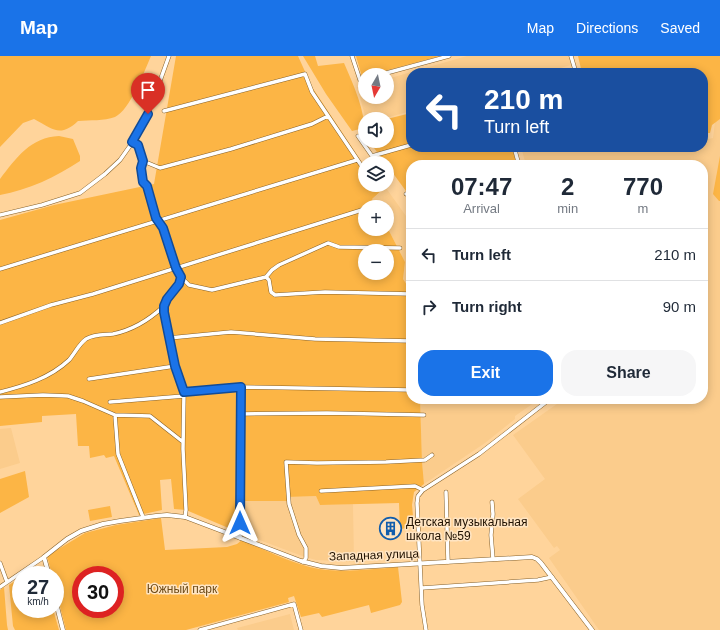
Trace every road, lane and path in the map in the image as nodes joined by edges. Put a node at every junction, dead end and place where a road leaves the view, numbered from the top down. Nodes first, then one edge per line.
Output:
1 (169, 56) edge
2 (352, 56) edge
3 (449, 56) edge
4 (571, 56) edge
5 (575, 68) edge
6 (394, 71) edge
7 (358, 74) edge
8 (164, 111) dead end
9 (328, 116) junction
10 (132, 142) junction
11 (406, 146) edge
12 (366, 148) edge
13 (357, 160) joint
14 (143, 161) junction
15 (358, 211) edge
16 (0, 215) edge
17 (158, 221) junction
18 (400, 248) dead end
19 (176, 268) junction
20 (0, 269) edge
21 (181, 277) junction
22 (266, 277) junction
23 (406, 294) edge
24 (164, 306) junction
25 (0, 323) edge
26 (169, 338) junction
27 (406, 341) edge
28 (175, 366) junction
29 (89, 379) dead end
30 (241, 387) junction
31 (406, 390) edge
32 (0, 392) edge
33 (184, 394) junction
34 (0, 398) edge
35 (110, 402) dead end
36 (544, 404) edge
37 (240, 414) junction
38 (115, 415) junction
39 (424, 415) dead end
40 (183, 442) junction
41 (432, 455) dead end
42 (423, 490) junction
43 (321, 491) dead end
44 (446, 492) dead end
45 (492, 502) dead end
46 (143, 517) junction
47 (185, 518) junction
48 (240, 538) junction
49 (44, 557) junction
50 (493, 559) junction
51 (304, 562) junction
52 (448, 562) junction
53 (0, 563) edge
54 (420, 563) junction
55 (46, 566) edge
56 (552, 577) junction
57 (7, 582) junction
58 (0, 587) edge
59 (422, 588) junction
60 (61, 618) edge
61 (64, 630) edge
62 (200, 630) edge
63 (301, 630) edge
64 (426, 630) edge
65 (592, 630) edge

1 - 10 street
2 - 7 street
3 - 6 street
4 - 5 street
8 - 9 street
9 - 13 street
9 - 14 street
10 - 14 street
10 - 16 street
11 - 12 street
13 - 17 street
14 - 17 street
15 - 19 street
17 - 19 street
17 - 20 street
18 - 22 street
19 - 21 street
19 - 25 street
21 - 22 street
21 - 24 street
22 - 23 street
24 - 26 street
24 - 32 street
26 - 27 street
26 - 28 street
28 - 29 street
28 - 33 street
30 - 31 street
30 - 33 street
30 - 37 street
33 - 35 street
33 - 40 street
34 - 38 street
36 - 42 street
37 - 39 street
37 - 48 street
38 - 40 street
38 - 46 street
40 - 47 street
41 - 51 street
42 - 43 street
42 - 54 street
44 - 52 street
45 - 50 street
46 - 47 street, Западная улица
46 - 49 street, Западная улица
47 - 48 street, Западная улица
48 - 51 street, Западная улица
49 - 55 street
49 - 57 street
50 - 52 street, Западная улица
50 - 56 street, Западная улица
51 - 54 street, Западная улица
52 - 54 street, Западная улица
53 - 57 street
54 - 59 street
56 - 59 street
56 - 65 street, Западная улица
57 - 58 street
59 - 64 street
60 - 61 street
62 - 63 street

